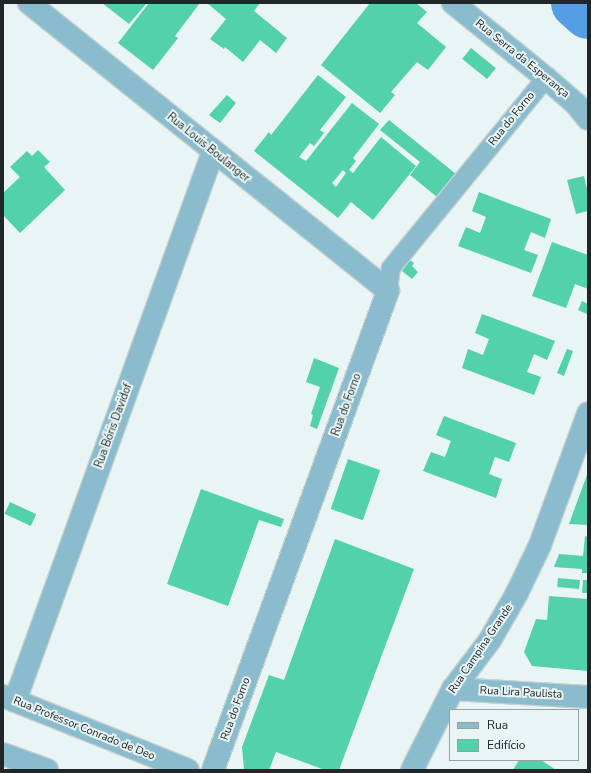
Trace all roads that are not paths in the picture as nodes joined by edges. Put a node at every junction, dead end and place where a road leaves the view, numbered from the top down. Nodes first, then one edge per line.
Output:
1 (29, 3) edge
2 (453, 3) edge
3 (546, 78) junction
4 (588, 119) edge
5 (212, 152) junction
6 (388, 291) junction
7 (588, 414) edge
8 (453, 689) junction
9 (588, 697) edge
10 (9, 698) edge
11 (3, 754) edge
12 (47, 770) edge
13 (188, 770) edge
14 (213, 770) edge
15 (412, 770) edge

1 - 5 street, Rua Louis Boulanger
2 - 3 street, Rua Serra da Esperança
3 - 4 street, Rua Serra da Esperança
3 - 6 street, Rua do Forno
5 - 6 street, Rua Louis Boulanger
5 - 10 street, Rua Bóris Davidof
6 - 14 street, Rua do Forno
7 - 8 street, Rua Campina Grande
8 - 9 street, Rua Lira Paulista
8 - 15 street, Rua Campina Grande
10 - 13 street, Rua Professor Conrado de Deo
11 - 12 street

